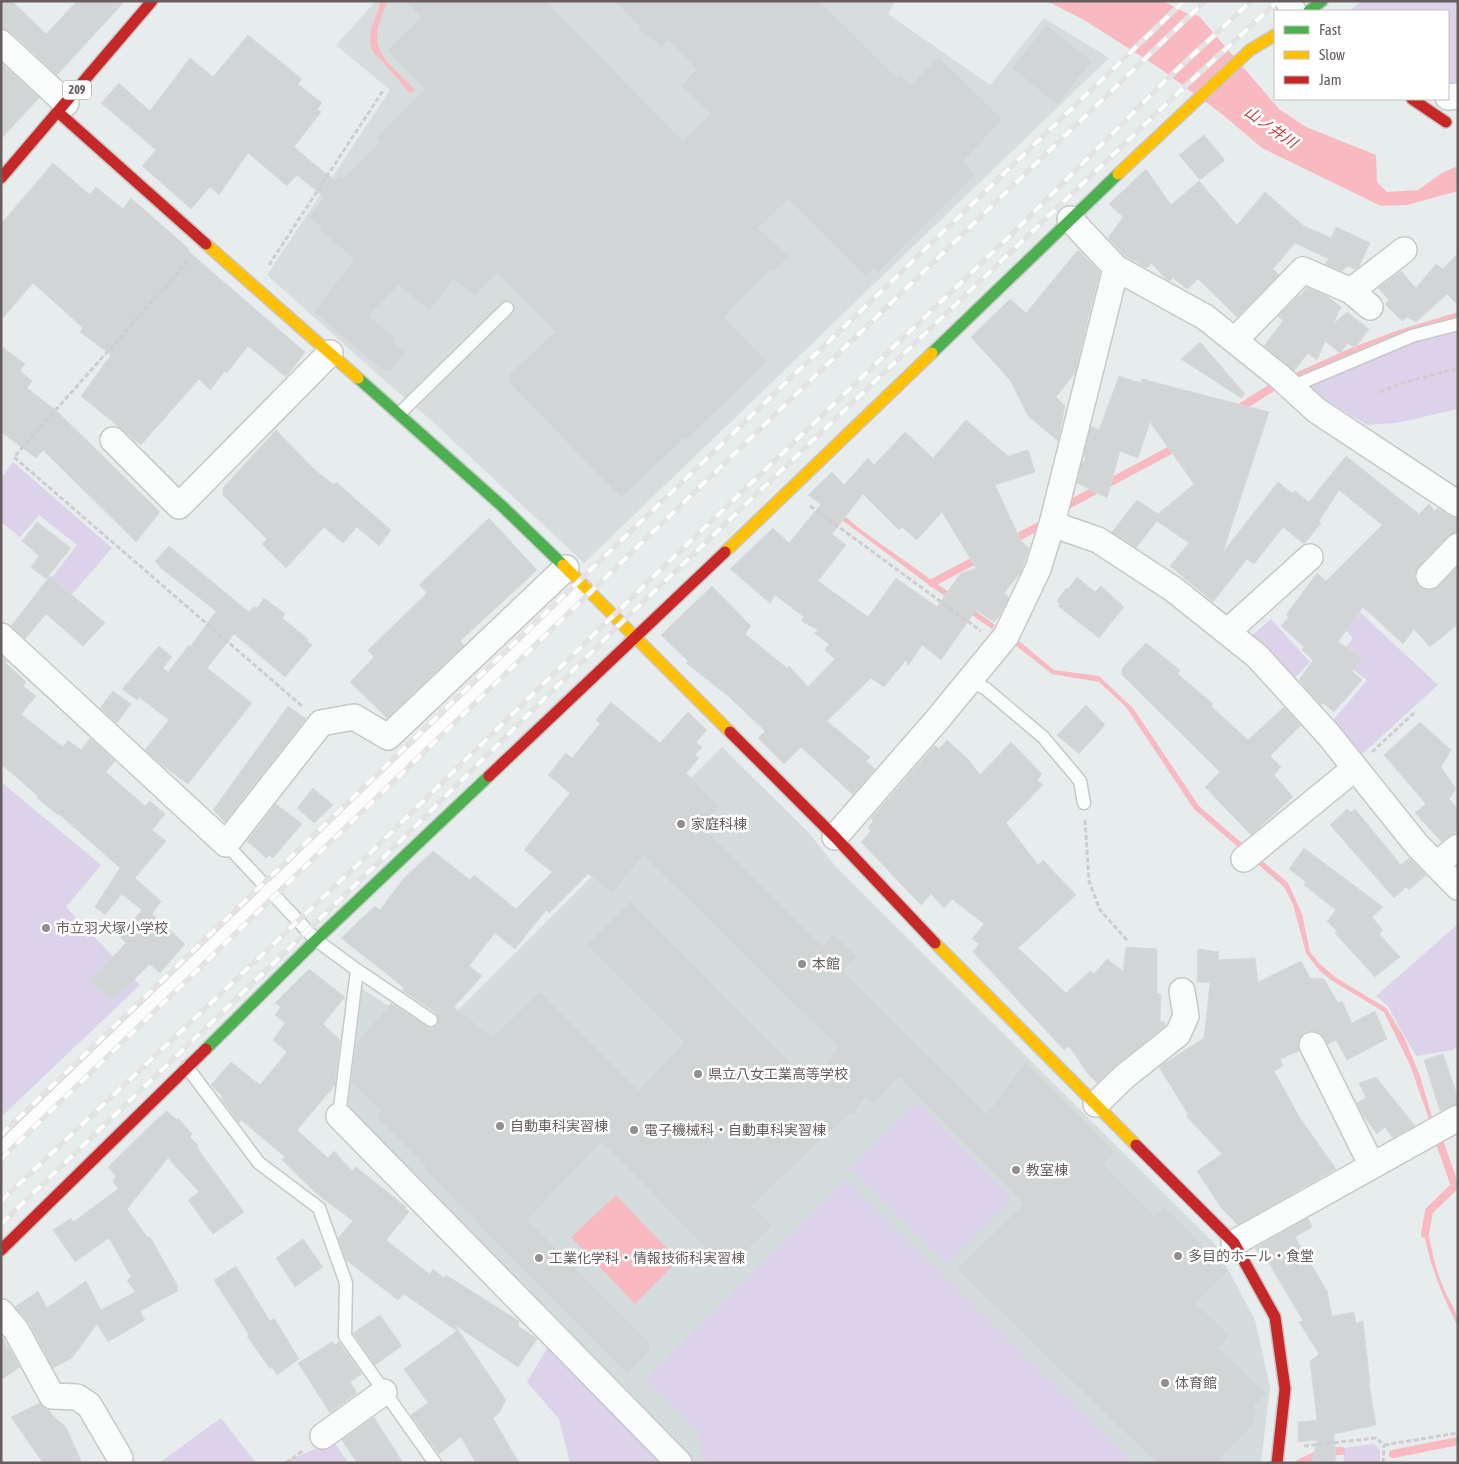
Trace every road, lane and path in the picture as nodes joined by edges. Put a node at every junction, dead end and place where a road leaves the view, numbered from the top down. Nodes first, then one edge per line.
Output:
1 (152, 1) edge
2 (1322, 1) edge
3 (1311, 10) edge
4 (1274, 35) edge
5 (1, 42) edge
6 (384, 89) dead end
7 (1413, 100) edge
8 (62, 108) junction
9 (1452, 126) edge
10 (1, 178) edge
11 (1070, 219) junction
12 (1404, 250) dead end
13 (1116, 268) junction
14 (255, 286) junction
15 (1351, 291) junction
16 (1370, 307) dead end
17 (507, 308) dead end
18 (1458, 324) edge
19 (1235, 340) junction
20 (330, 353) junction
21 (1458, 370) edge
22 (1291, 387) junction
23 (1380, 392) dead end
24 (399, 414) junction
25 (113, 440) dead end
26 (790, 491) junction
27 (1458, 504) edge
28 (1052, 524) junction
29 (1458, 546) edge
30 (1310, 557) dead end
31 (566, 568) junction
32 (1429, 576) dead end
33 (585, 587) junction
34 (1227, 632) junction
35 (1, 636) edge
36 (635, 636) junction
37 (999, 644) junction
38 (970, 680) junction
39 (1416, 711) dead end
40 (1355, 768) junction
41 (1084, 802) joint
42 (835, 837) junction
43 (226, 844) junction
44 (1458, 847) edge
45 (1244, 858) dead end
46 (1436, 865) junction
47 (1458, 886) edge
48 (269, 890) junction
49 (316, 940) junction
50 (1127, 940) dead end
51 (357, 970) junction
52 (1182, 991) dead end
53 (431, 1020) dead end
54 (1312, 1045) dead end
55 (187, 1067) junction
56 (1096, 1104) junction
57 (339, 1116) joint
58 (1458, 1118) edge
59 (1, 1148) edge
60 (1372, 1166) junction
61 (1234, 1243) junction
62 (1, 1250) edge
63 (1, 1312) edge
64 (384, 1392) junction
65 (1458, 1433) edge
66 (324, 1436) dead end
67 (1384, 1445) junction
68 (1278, 1448) junction
69 (120, 1458) dead end
70 (435, 1463) edge
71 (679, 1463) edge
72 (1277, 1463) edge
73 (1383, 1463) edge

1 - 8 main road, 209
2 - 3 main road
4 - 11 main road
5 - 8 street
6 - 14 path
7 - 9 main road
8 - 10 main road, 209
8 - 14 main road
11 - 13 street
11 - 26 main road
12 - 15 street
13 - 19 street
13 - 28 street
14 - 20 main road
15 - 16 street
15 - 19 street
17 - 24 lane
18 - 22 lane
19 - 22 street
20 - 24 main road
20 - 25 street
21 - 23 path
22 - 27 street
24 - 31 main road
26 - 36 main road
26 - 37 path
28 - 34 street
28 - 37 street
29 - 32 street
30 - 34 street
31 - 33 main road
31 - 43 street
33 - 36 main road
33 - 48 lane
34 - 40 street
35 - 43 street
36 - 42 main road
36 - 49 main road
37 - 38 street
38 - 41 lane
38 - 42 street
39 - 40 path
40 - 45 street
40 - 46 street
41 - 50 path
42 - 56 main road
43 - 48 lane
44 - 46 street
46 - 47 street
48 - 49 lane
48 - 59 lane
49 - 51 lane
49 - 55 main road
51 - 53 lane
51 - 57 lane
52 - 56 street
54 - 60 street
55 - 62 main road
55 - 64 lane
56 - 61 main road
57 - 71 street
58 - 60 street
60 - 61 street
61 - 68 main road
63 - 69 street
64 - 66 street
64 - 70 lane
65 - 67 path
67 - 68 path
67 - 73 path
68 - 72 main road

